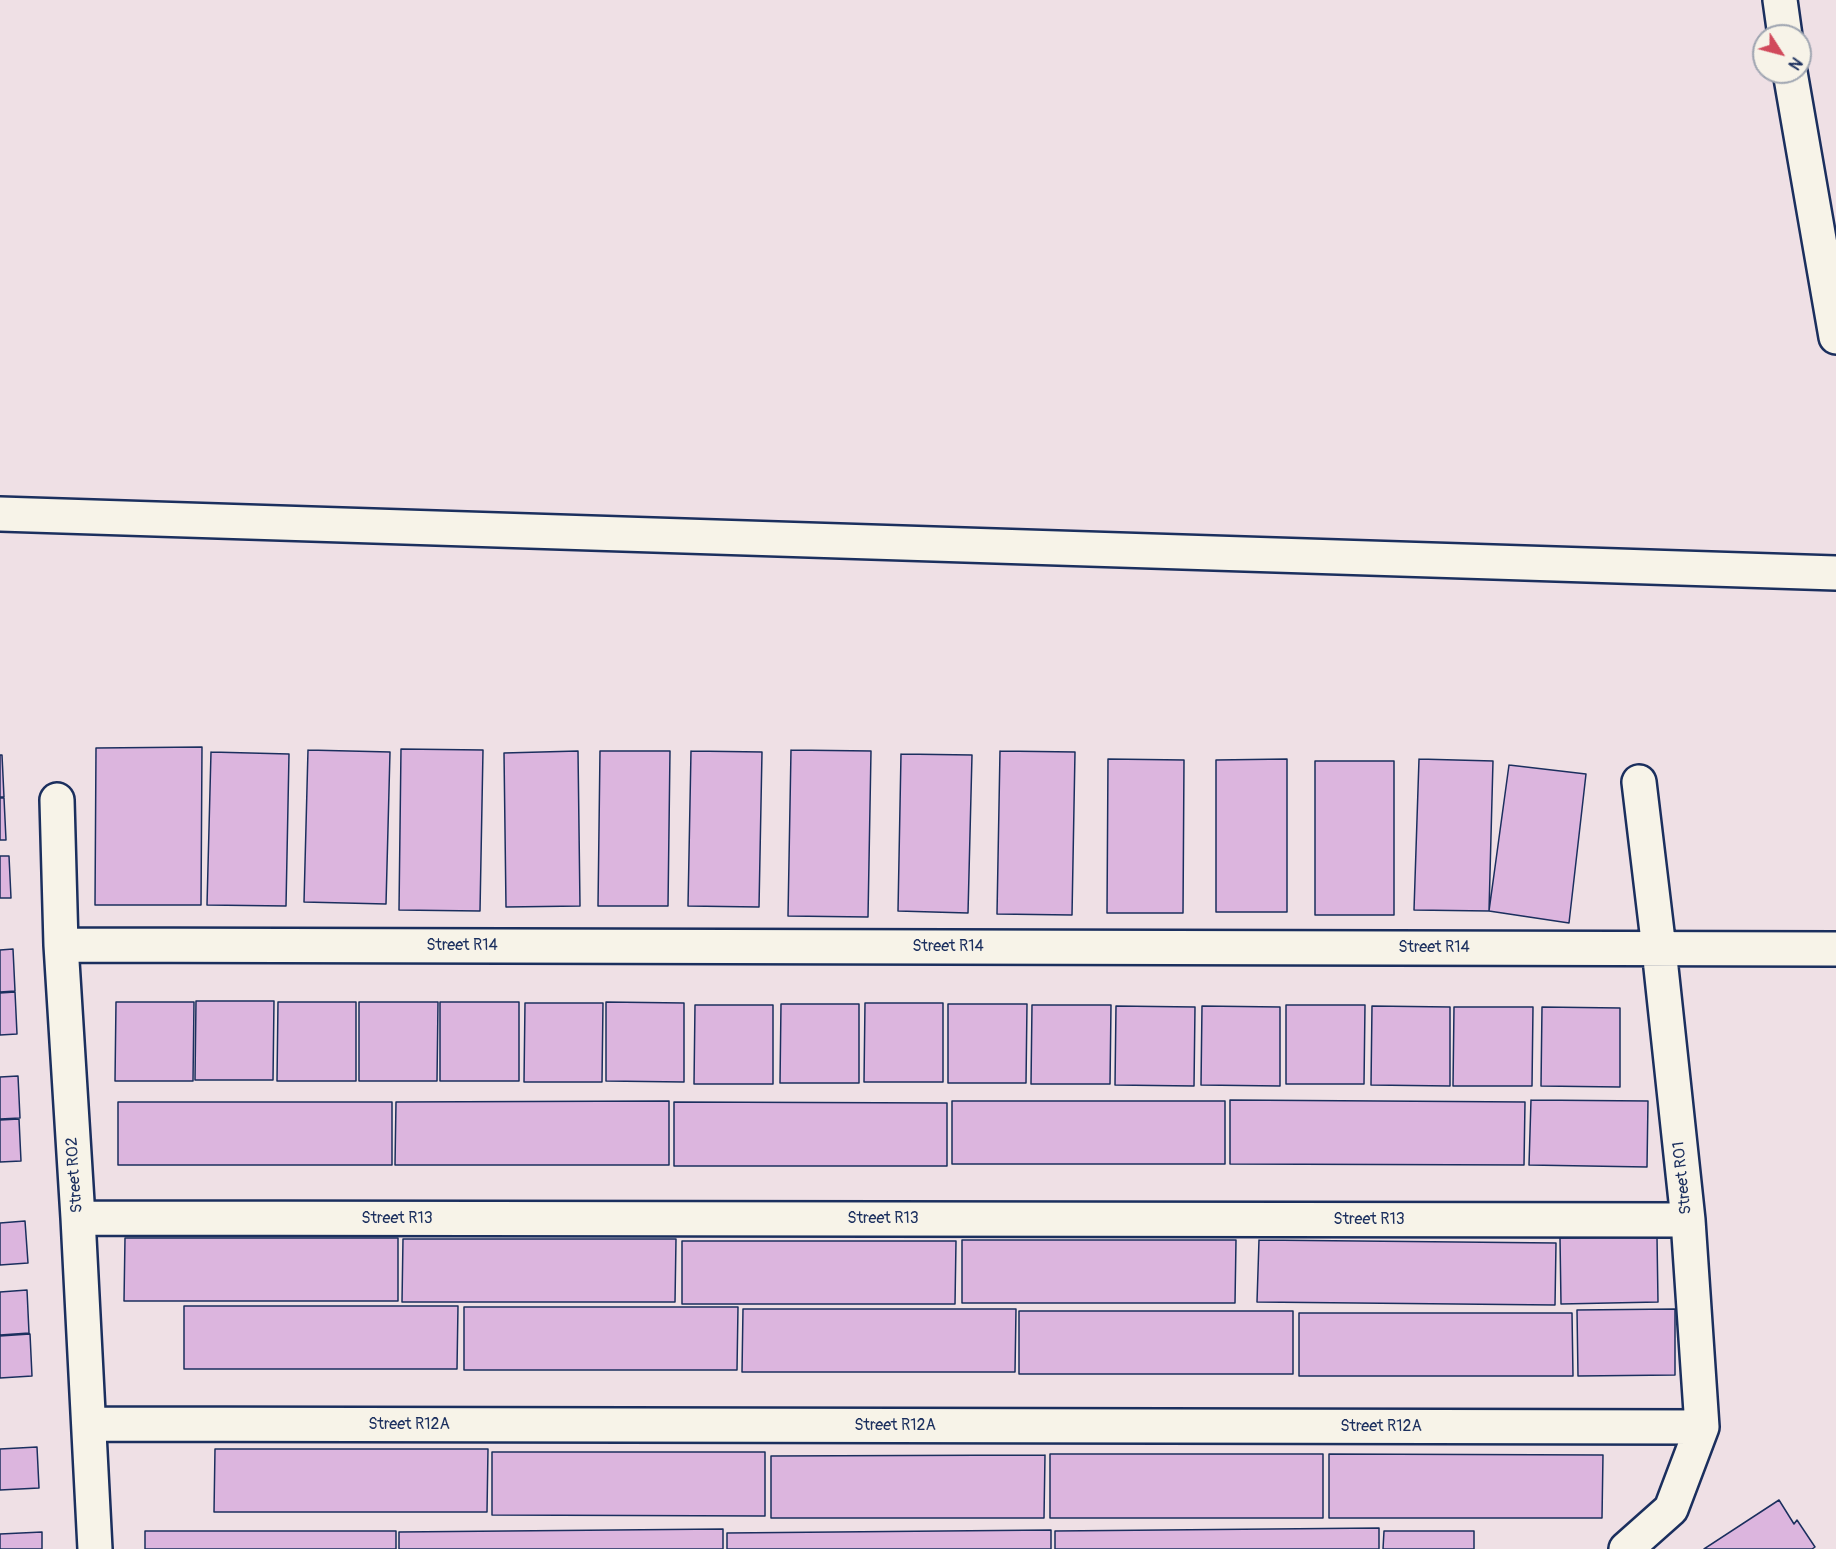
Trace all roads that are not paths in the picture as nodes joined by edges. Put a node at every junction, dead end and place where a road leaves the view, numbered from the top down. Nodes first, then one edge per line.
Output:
1 (1780, 0) edge
2 (1783, 24) edge
3 (1792, 84) edge
4 (1836, 337) edge
5 (0, 514) edge
6 (1836, 573) edge
7 (1639, 782) dead end
8 (57, 800) dead end
9 (61, 945) junction
10 (1836, 948) edge
11 (1659, 949) junction
12 (78, 1218) junction
13 (1688, 1220) junction
14 (89, 1424) junction
15 (1702, 1427) junction
16 (95, 1549) edge
17 (1626, 1549) edge

1 - 2 street
3 - 4 street
5 - 6 street
7 - 11 street, Street R01
8 - 9 street, Street R02
9 - 11 street, Street R14
9 - 12 street, Street R02
10 - 11 street, Street R14
11 - 13 street, Street R01
12 - 13 street, Street R13
12 - 14 street, Street R02
13 - 15 street, Street R01
14 - 15 street, Street R12A
14 - 16 street, Street R02
15 - 17 street, Street R01

